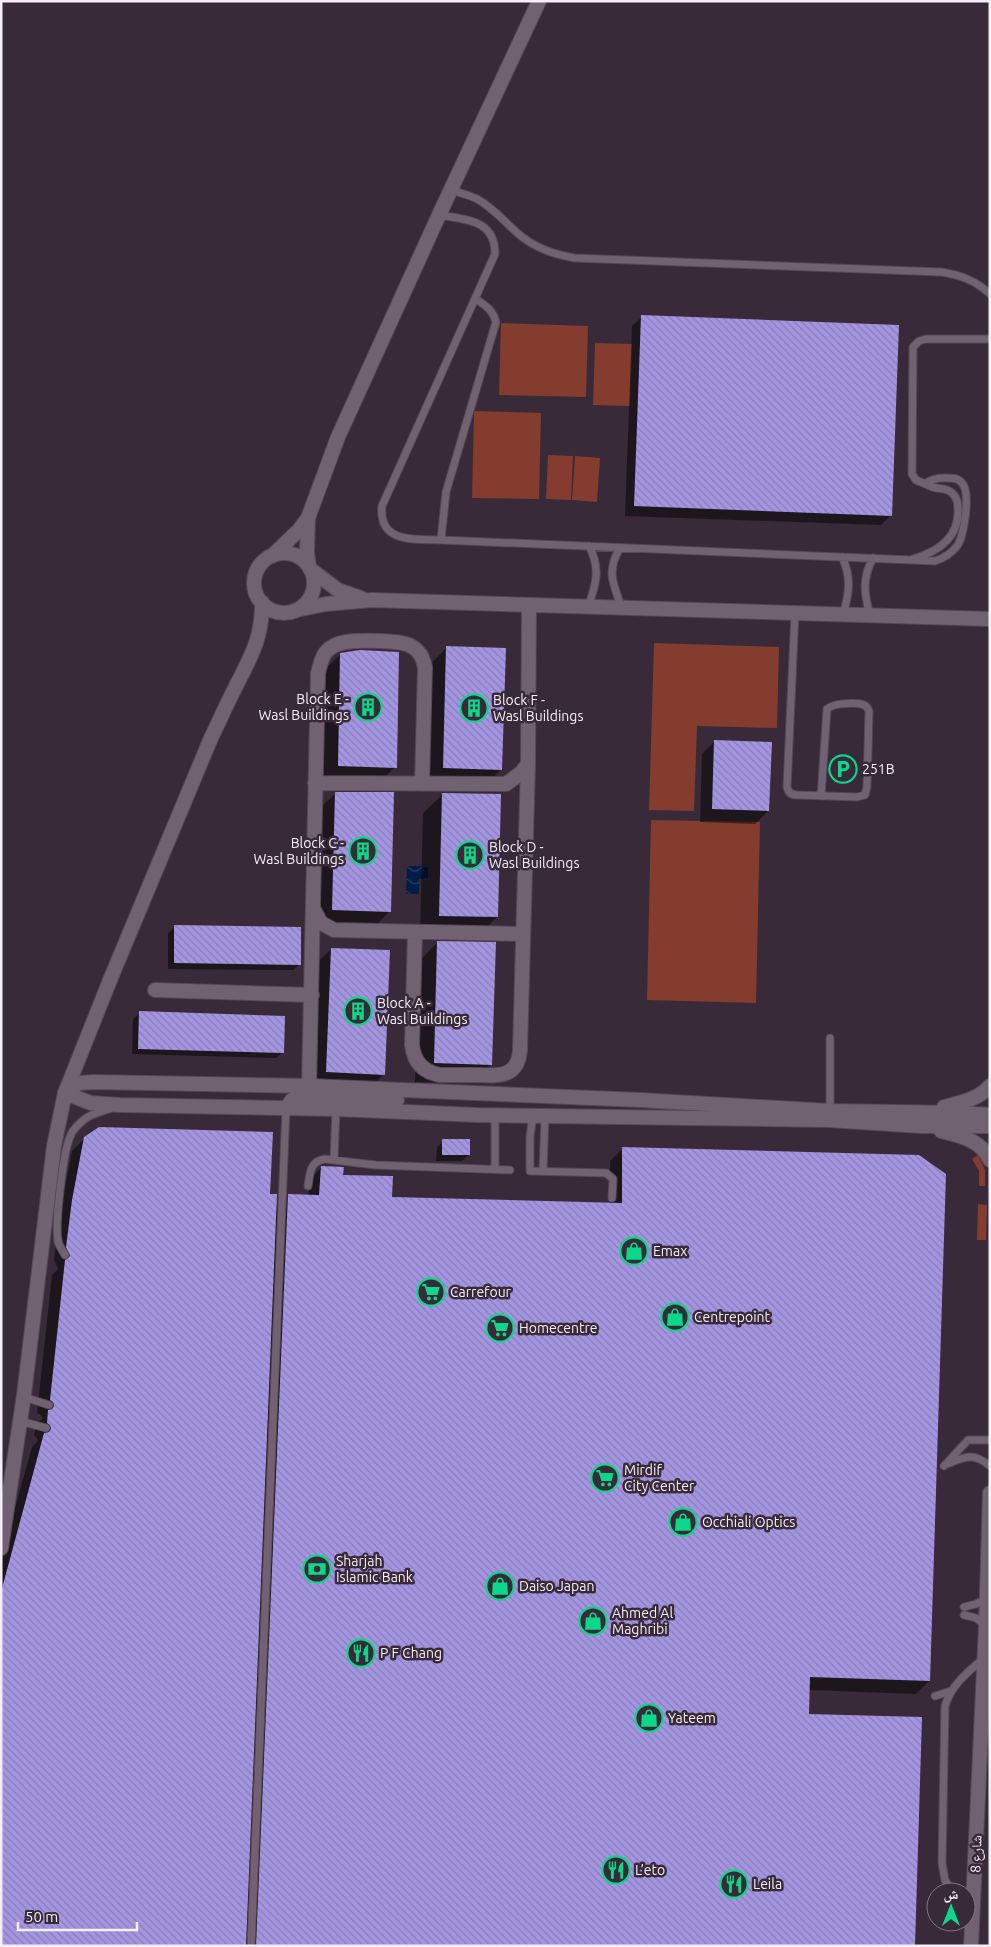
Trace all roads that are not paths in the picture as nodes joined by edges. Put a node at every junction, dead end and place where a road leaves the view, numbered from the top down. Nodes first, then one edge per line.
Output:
1 (539, 1) edge
2 (451, 190) junction
3 (439, 215) junction
4 (990, 294) edge
5 (476, 299) junction
6 (990, 338) edge
7 (926, 483) junction
8 (308, 518) junction
9 (441, 540) junction
10 (589, 546) junction
11 (620, 548) junction
12 (272, 556) junction
13 (842, 557) junction
14 (873, 558) junction
15 (910, 560) junction
16 (310, 568) junction
17 (372, 600) junction
18 (262, 602) junction
19 (529, 605) junction
20 (588, 607) junction
21 (622, 608) junction
22 (296, 610) junction
23 (795, 613) junction
24 (843, 615) junction
25 (870, 616) junction
26 (990, 620) edge
27 (528, 764) junction
28 (315, 783) junction
29 (422, 784) junction
30 (506, 784) junction
31 (821, 796) junction
32 (527, 806) junction
33 (314, 910) junction
34 (415, 932) junction
35 (523, 934) junction
36 (155, 990) dead end
37 (312, 995) junction
38 (830, 1038) dead end
39 (309, 1086) junction
40 (990, 1086) edge
41 (66, 1090) junction
42 (434, 1093) junction
43 (640, 1100) junction
44 (120, 1106) junction
45 (286, 1109) junction
46 (336, 1109) junction
47 (916, 1112) junction
48 (496, 1115) junction
49 (990, 1115) edge
50 (539, 1116) junction
51 (830, 1116) junction
52 (921, 1126) junction
53 (990, 1126) edge
54 (334, 1159) junction
55 (990, 1160) edge
56 (496, 1169) junction
57 (510, 1170) dead end
58 (543, 1171) junction
59 (308, 1186) dead end
60 (612, 1198) dead end
61 (66, 1255) dead end
62 (24, 1395) junction
63 (49, 1404) dead end
64 (21, 1420) junction
65 (46, 1428) dead end
66 (990, 1440) edge
67 (990, 1466) edge
68 (990, 1493) edge
69 (1, 1548) edge
70 (987, 1598) junction
71 (964, 1607) dead end
72 (964, 1615) dead end
73 (986, 1626) junction
74 (984, 1658) junction
75 (951, 1691) junction
76 (935, 1696) dead end
77 (946, 1882) edge
78 (971, 1882) edge
79 (970, 1932) edge
80 (251, 1946) edge
81 (971, 1946) edge

1 - 2 street
2 - 3 street
2 - 4 lane
3 - 5 lane
3 - 8 street
5 - 9 lane
5 - 9 lane
6 - 7 lane
7 - 15 lane
7 - 15 lane
8 - 12 street
8 - 16 street
9 - 10 lane
10 - 11 lane
10 - 20 lane
11 - 13 lane
11 - 21 lane
12 - 16 street
12 - 18 street
13 - 14 lane
13 - 24 lane
14 - 15 lane
14 - 25 lane
16 - 17 street
16 - 22 street
17 - 19 street
17 - 22 street
18 - 22 street
18 - 41 street
19 - 20 street
19 - 27 street
20 - 21 street
21 - 23 street
23 - 24 street
23 - 31 lane
24 - 25 street
25 - 26 street
27 - 30 street
27 - 32 street
28 - 29 street
28 - 29 street
28 - 33 street
29 - 30 street
30 - 32 street
31 - 31 lane
32 - 35 street
33 - 34 street
33 - 37 street
34 - 35 street
34 - 35 street
36 - 37 street
37 - 39 street
38 - 51 lane
39 - 41 street
39 - 42 street
40 - 47 street
41 - 44 street
41 - 62 street
42 - 43 street
42 - 45 street
43 - 50 street
43 - 51 street
44 - 45 street
44 - 61 lane
45 - 46 street
45 - 80 lane
46 - 48 street
46 - 54 lane
47 - 49 street
47 - 51 street
48 - 50 street
48 - 56 lane
50 - 51 street
50 - 58 lane
50 - 58 lane
51 - 52 street
52 - 53 street
52 - 55 street
54 - 56 lane
54 - 59 lane
56 - 57 lane
58 - 60 lane
62 - 63 lane
62 - 64 street
64 - 65 lane
64 - 69 street
66 - 67 lane
68 - 70 street, شارع 8
70 - 71 lane
70 - 73 street, شارع 8
72 - 73 lane
73 - 74 street, شارع 8
74 - 75 lane
74 - 78 street, شارع 8
75 - 76 lane
75 - 77 lane
79 - 81 street, شارع 8

